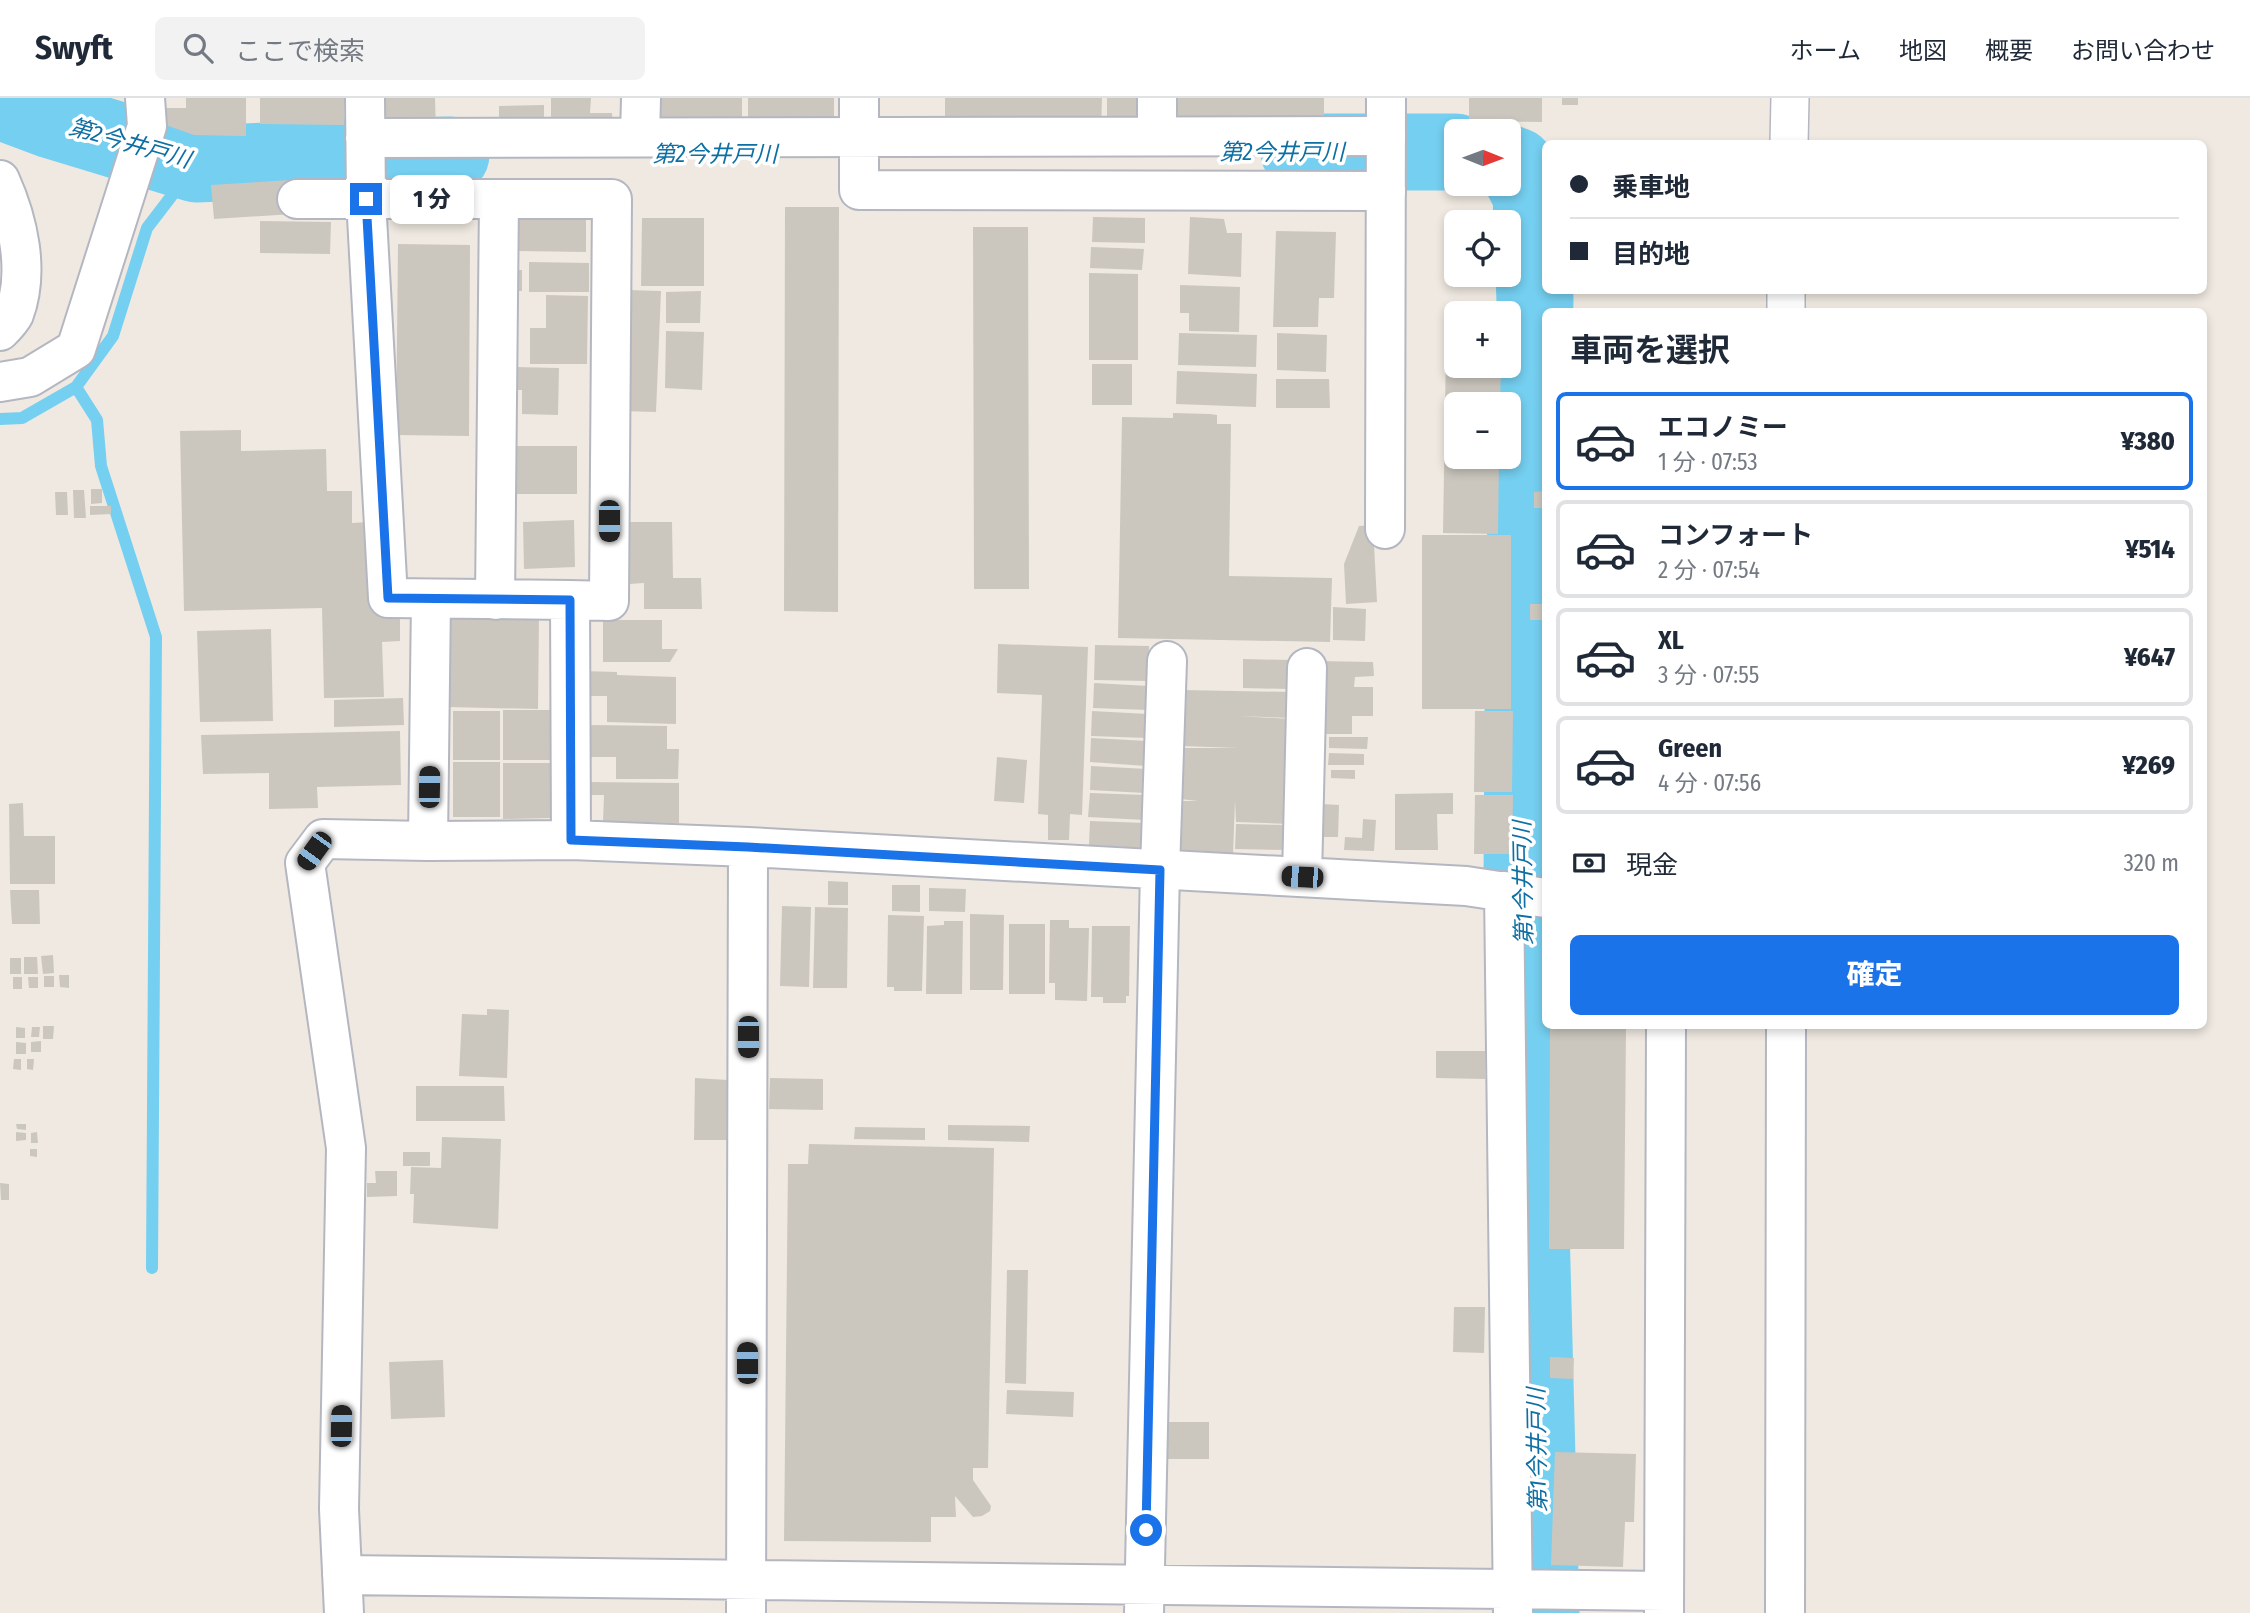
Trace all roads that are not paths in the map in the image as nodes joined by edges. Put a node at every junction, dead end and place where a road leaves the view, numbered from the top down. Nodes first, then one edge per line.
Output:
1 (365, 98) edge
2 (642, 98) edge
3 (859, 98) edge
4 (1157, 98) edge
5 (1386, 98) edge
6 (1790, 98) edge
7 (146, 112) edge
8 (1157, 136) junction
9 (640, 137) junction
10 (859, 137) junction
11 (365, 138) junction
12 (1386, 138) junction
13 (1789, 140) edge
14 (0, 180) edge
15 (1386, 189) junction
16 (297, 199) dead end
17 (366, 199) junction
18 (499, 200) junction
19 (0, 331) edge
20 (0, 382) edge
21 (1385, 529) dead end
22 (431, 599) junction
23 (495, 600) junction
24 (570, 600) junction
25 (1167, 661) dead end
26 (1307, 668) dead end
27 (571, 840) junction
28 (428, 841) junction
29 (748, 847) junction
30 (1160, 870) junction
31 (1302, 877) junction
32 (1506, 892) junction
33 (1542, 898) edge
34 (1666, 1029) edge
35 (1786, 1029) edge
36 (342, 1575) junction
37 (746, 1596) edge
38 (1513, 1597) edge
39 (1663, 1598) edge
40 (1145, 1599) edge
41 (344, 1613) edge
42 (1785, 1613) edge

1 - 11 street
2 - 9 street
3 - 10 street
4 - 8 street
5 - 12 street
6 - 13 street
7 - 20 street
8 - 10 street
8 - 12 street
9 - 10 street
9 - 11 street
10 - 15 street
11 - 17 street
12 - 15 street
14 - 19 street
15 - 21 street
16 - 17 street
17 - 18 street
17 - 22 street
18 - 23 street
18 - 24 street
22 - 23 street
22 - 28 street
23 - 24 street
24 - 27 street
25 - 30 street
26 - 31 street
27 - 28 street
27 - 29 street
28 - 36 street
29 - 30 street
29 - 37 street
30 - 31 street
30 - 40 street
31 - 32 street
32 - 33 street
32 - 38 street
34 - 39 street
35 - 42 street
36 - 37 street
36 - 41 street
37 - 40 street
38 - 39 street
38 - 40 street

